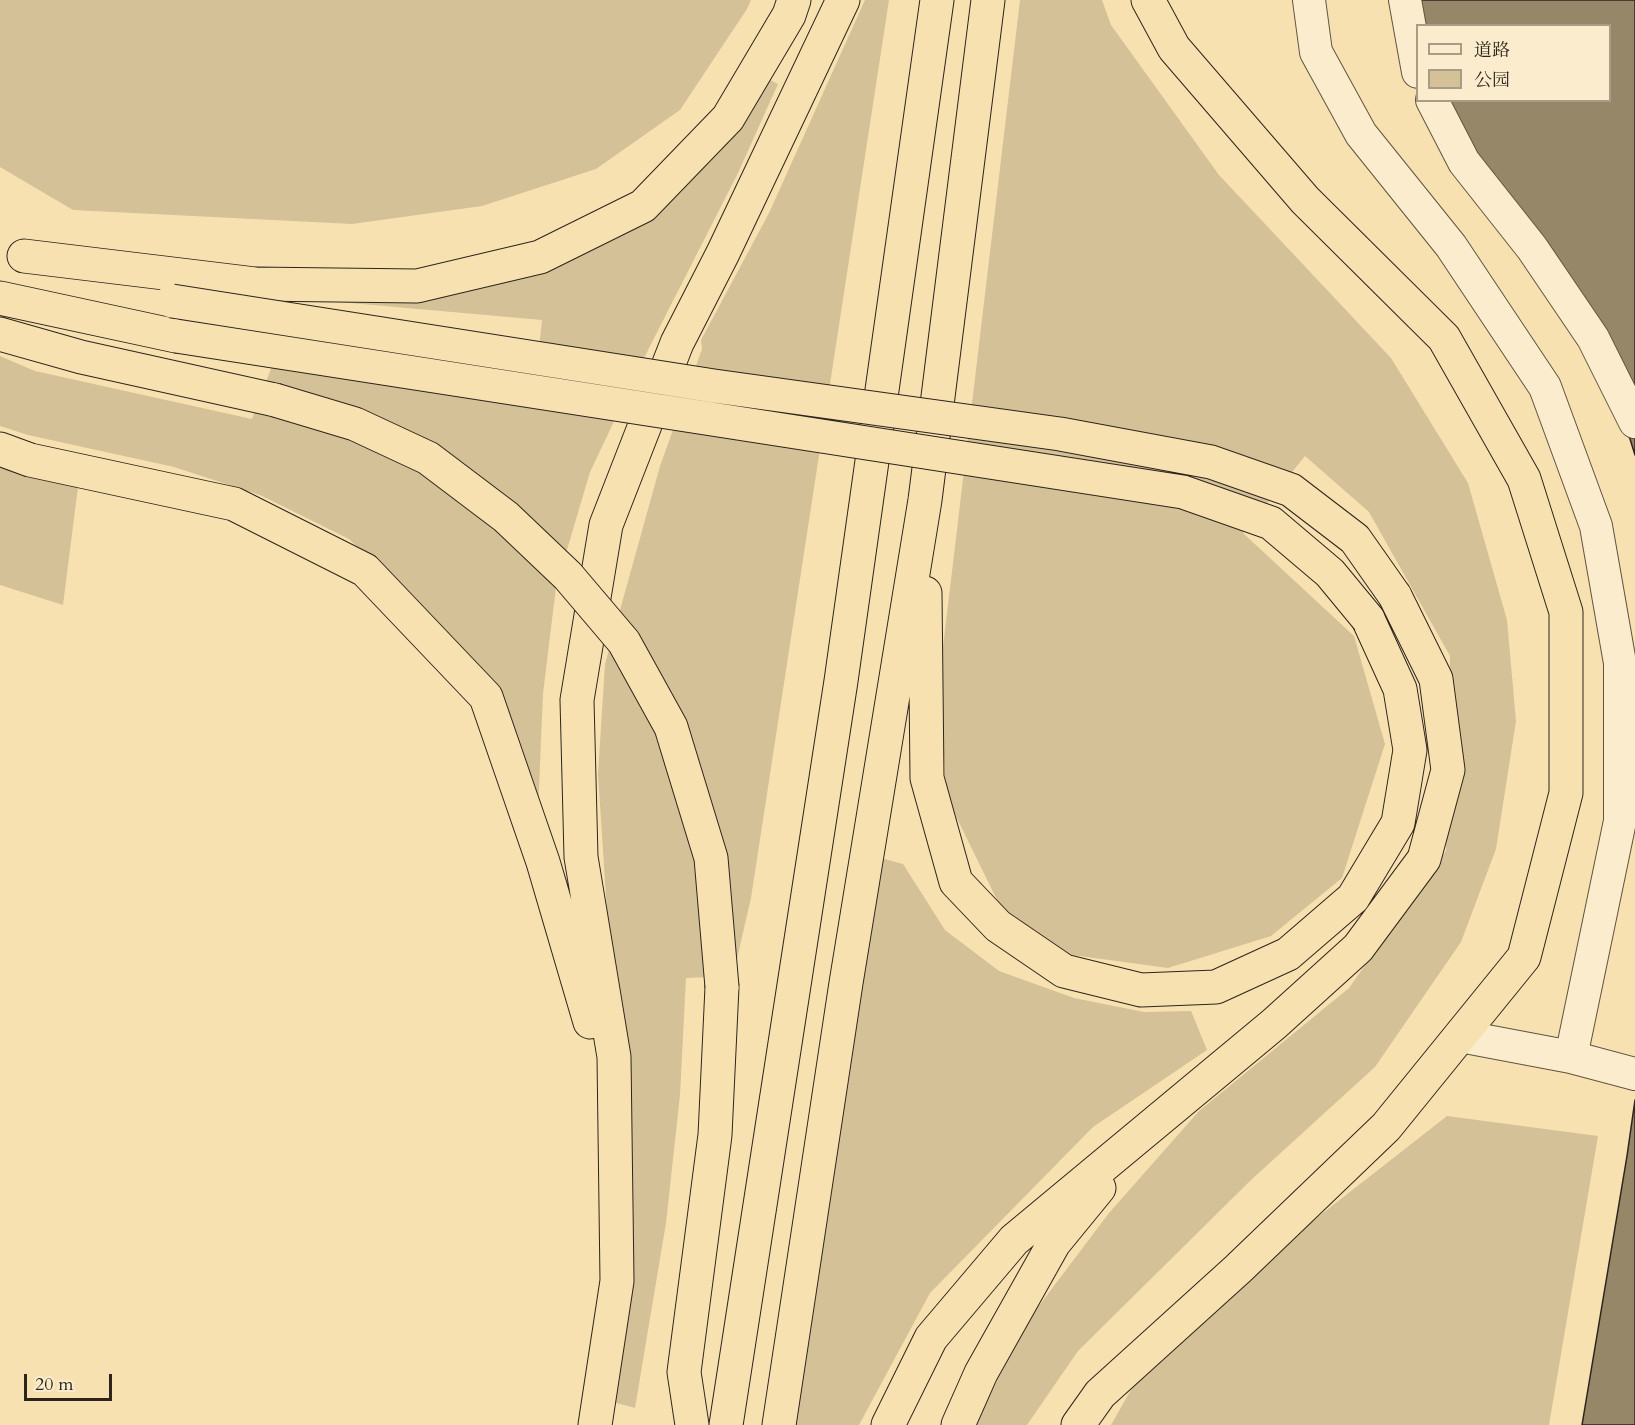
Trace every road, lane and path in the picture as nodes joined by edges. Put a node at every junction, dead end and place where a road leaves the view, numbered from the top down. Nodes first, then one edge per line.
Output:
1 (794, 0) edge
2 (843, 0) edge
3 (937, 0) edge
4 (988, 0) edge
5 (1148, 0) edge
6 (1309, 0) edge
7 (1406, 0) edge
8 (1416, 60) edge
9 (1433, 102) edge
10 (12, 252) edge
11 (0, 298) edge
12 (0, 334) edge
13 (1635, 422) edge
14 (0, 449) edge
15 (925, 500) junction
16 (1460, 1036) junction
17 (1571, 1057) junction
18 (1635, 1074) edge
19 (1146, 1131) junction
20 (617, 1281) junction
21 (595, 1425) edge
22 (692, 1425) edge
23 (726, 1425) edge
24 (778, 1425) edge
25 (888, 1425) edge
26 (958, 1425) edge
27 (1078, 1425) edge

1 - 10 highway
2 - 20 highway
3 - 23 highway
4 - 15 highway
5 - 16 highway
6 - 17 lane
7 - 8 lane
9 - 13 lane
10 - 19 highway, bridge
11 - 15 highway, bridge
12 - 22 highway, bridge
14 - 20 highway
15 - 24 highway
16 - 17 lane
16 - 27 highway
17 - 18 lane
19 - 25 highway
19 - 26 highway
20 - 21 highway

